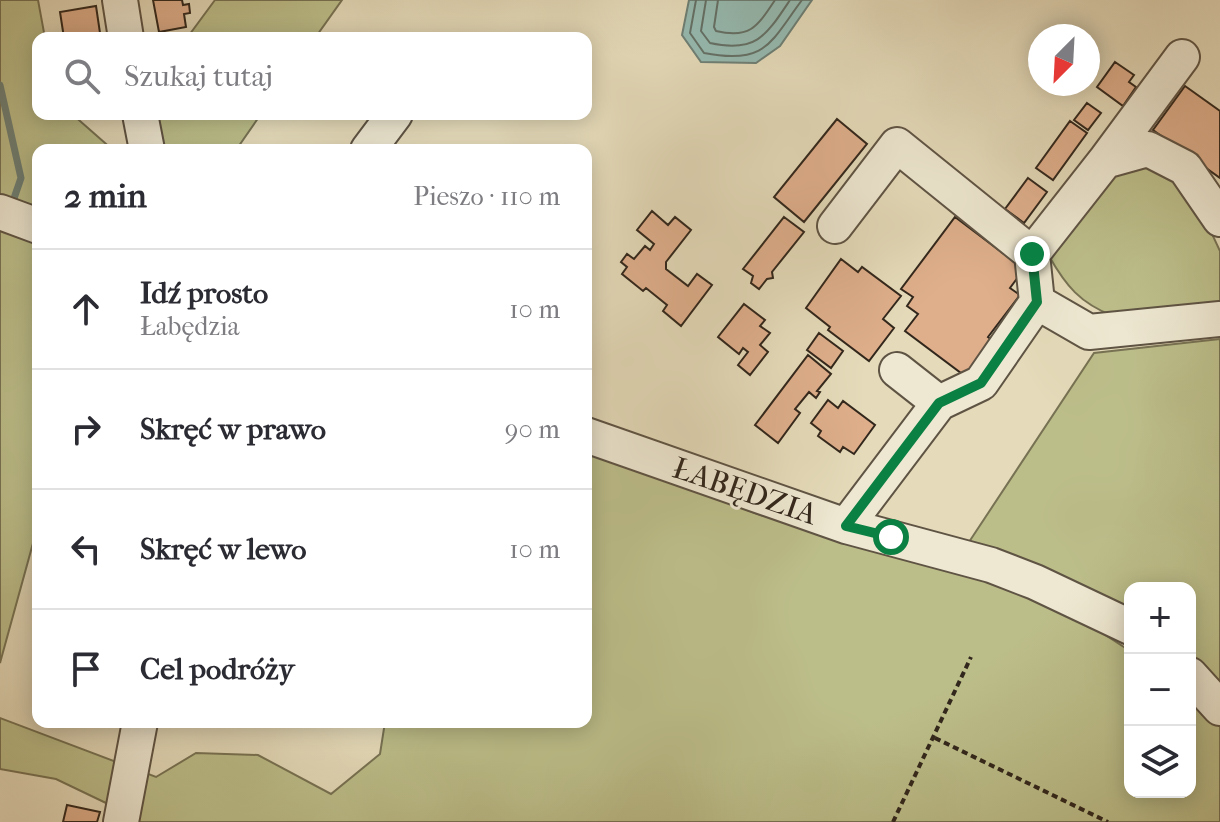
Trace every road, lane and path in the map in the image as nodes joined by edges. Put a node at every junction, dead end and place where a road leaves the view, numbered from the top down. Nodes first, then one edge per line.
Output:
1 (120, 0) edge
2 (125, 32) edge
3 (1182, 57) dead end
4 (141, 120) edge
5 (390, 120) edge
6 (146, 144) edge
7 (372, 144) edge
8 (1105, 161) junction
9 (1220, 219) edge
10 (835, 226) dead end
11 (1032, 254) junction
12 (1037, 302) junction
13 (1220, 319) edge
14 (897, 370) dead end
15 (939, 403) junction
16 (592, 437) edge
17 (846, 526) junction
18 (1124, 624) edge
19 (971, 657) dead end
20 (1196, 682) edge
21 (1220, 708) edge
22 (139, 728) edge
23 (935, 738) junction
24 (121, 822) edge
25 (893, 822) edge
26 (1108, 822) edge

1 - 2 street
3 - 8 street
4 - 6 street
5 - 7 street
8 - 9 street
8 - 11 street
10 - 11 street
11 - 12 street
12 - 13 street
12 - 15 street
14 - 15 street
15 - 17 street
16 - 17 street, ŁABĘDZIA
17 - 18 street, ŁABĘDZIA
19 - 23 path
20 - 21 street
22 - 24 street
23 - 25 path
23 - 26 path

